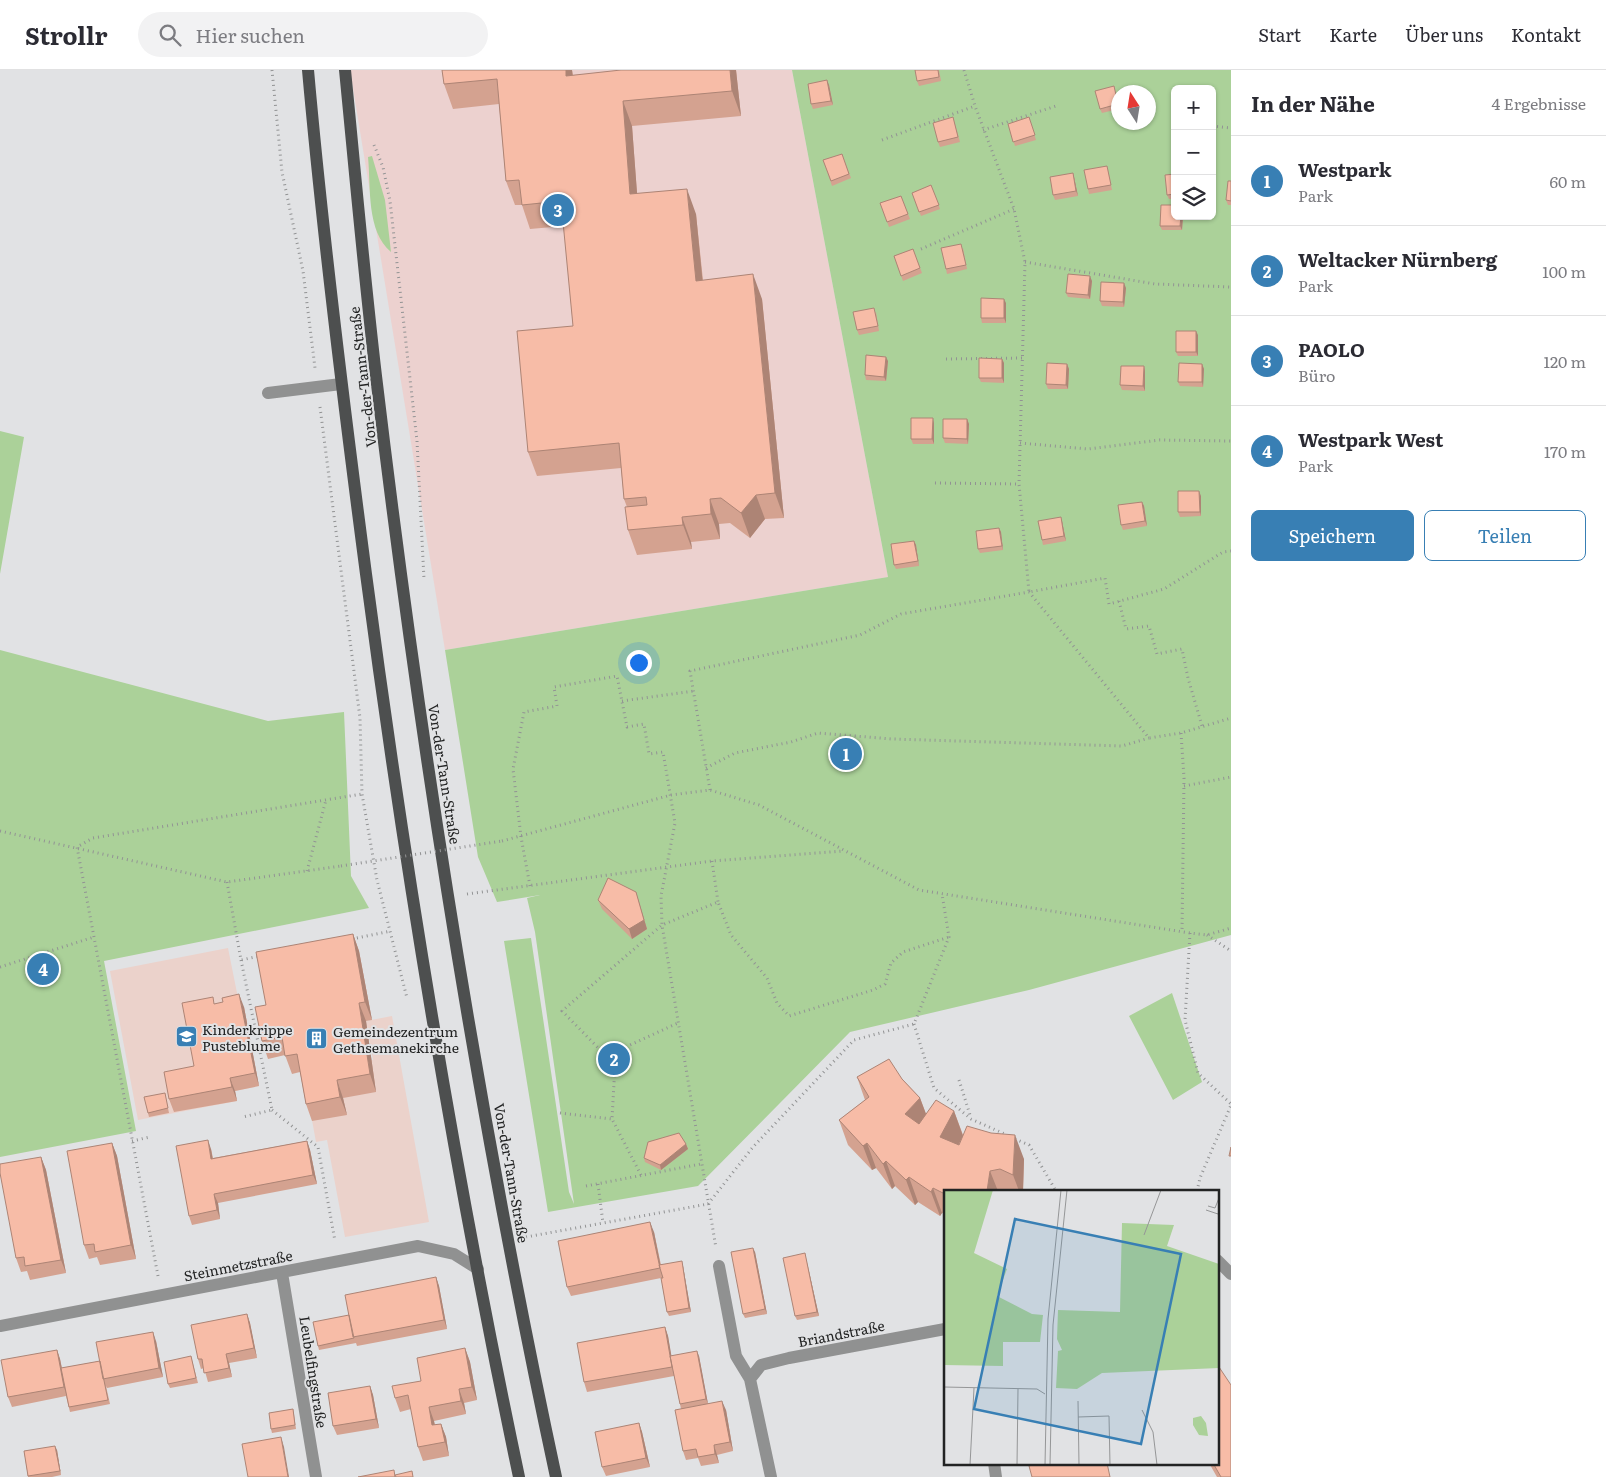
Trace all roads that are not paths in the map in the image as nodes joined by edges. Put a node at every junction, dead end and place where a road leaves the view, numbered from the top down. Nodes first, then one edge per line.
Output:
1 (308, 70) edge
2 (345, 70) edge
3 (341, 384) junction
4 (268, 393) dead end
5 (1218, 1261) edge
6 (719, 1266) road end
7 (478, 1269) junction
8 (282, 1272) junction
9 (1231, 1274) edge
10 (0, 1326) edge
11 (944, 1329) edge
12 (750, 1379) junction
13 (994, 1464) edge
14 (316, 1477) edge
15 (519, 1477) edge
16 (556, 1477) edge
17 (771, 1477) edge
18 (996, 1477) edge

1 - 3 main road, Von-der-Tann-Straße
2 - 16 main road, Von-der-Tann-Straße
3 - 4 street
3 - 7 main road, Von-der-Tann-Straße
5 - 9 street
6 - 12 street
7 - 8 street, Steinmetzstraße
7 - 15 main road, Von-der-Tann-Straße
8 - 10 street, Steinmetzstraße
8 - 14 street, Leubelfingstraße
11 - 12 street, Briandstraße
12 - 17 street
13 - 18 street

